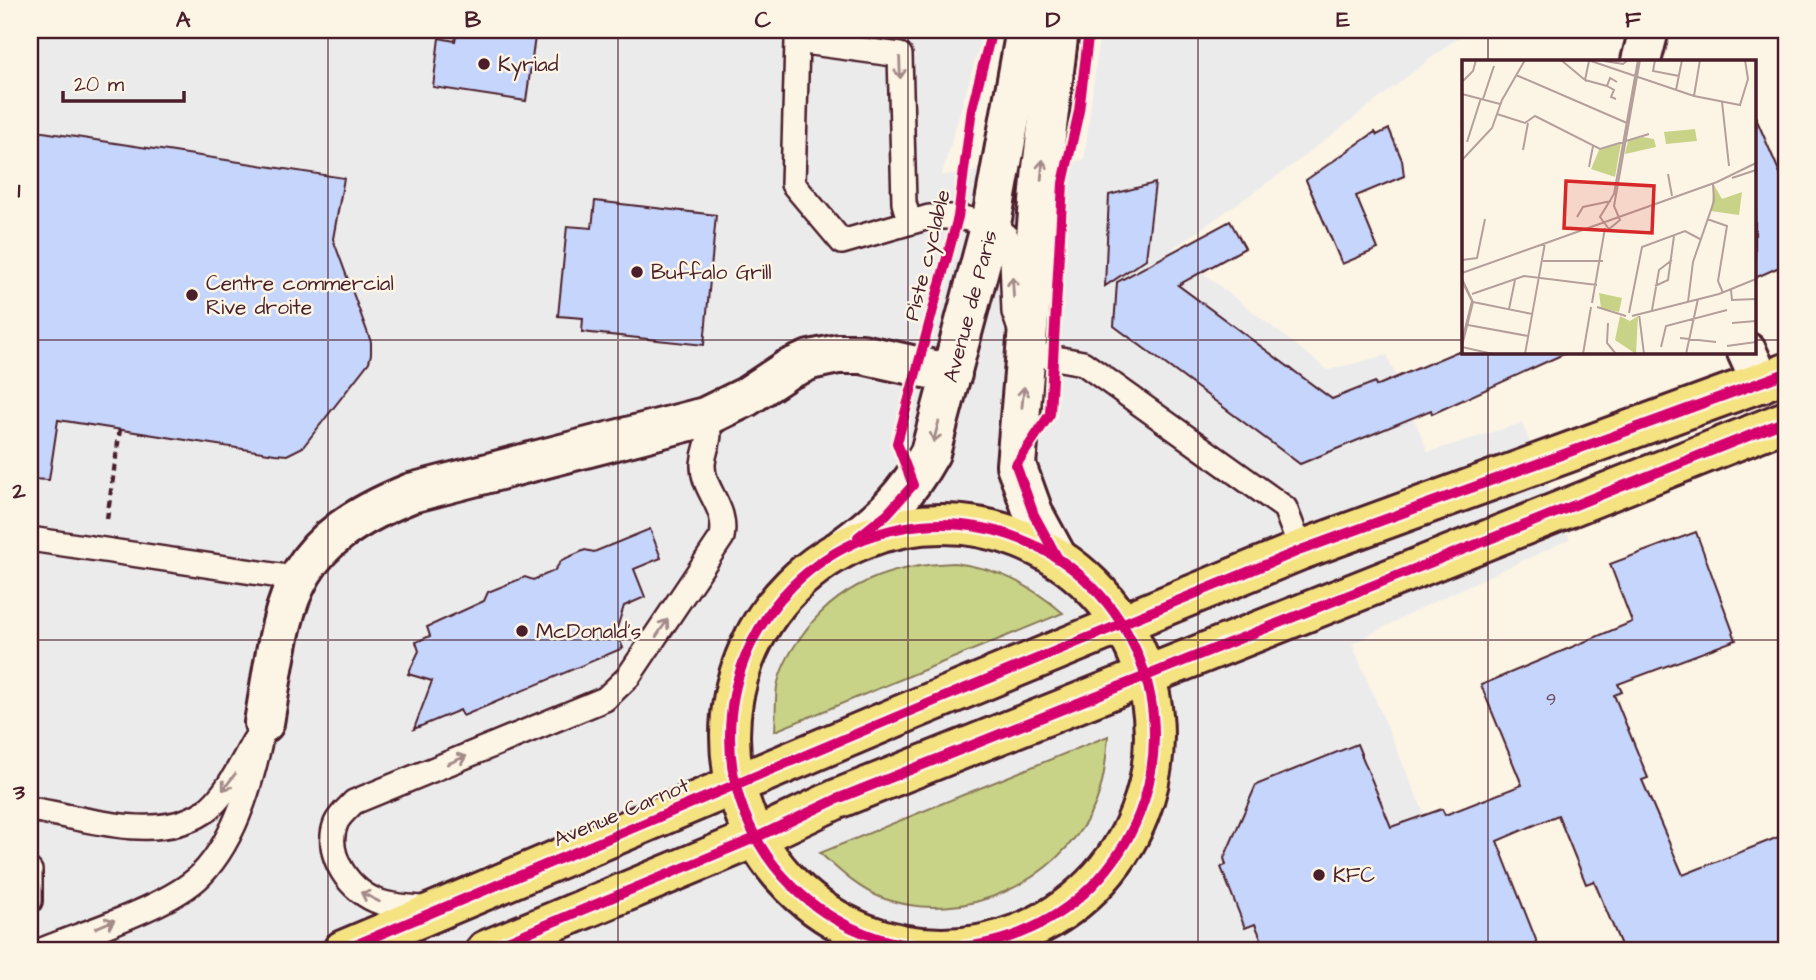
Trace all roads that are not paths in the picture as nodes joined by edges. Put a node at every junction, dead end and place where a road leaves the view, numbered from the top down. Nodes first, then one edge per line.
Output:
1 (1026, 30) edge
2 (1059, 30) edge
3 (1649, 30) edge
4 (1641, 60) edge
5 (909, 221) junction
6 (991, 224) junction
7 (1028, 353) junction
8 (1765, 369) edge
9 (952, 374) junction
10 (705, 417) junction
11 (1786, 421) edge
12 (30, 539) edge
13 (844, 547) junction
14 (1301, 550) junction
15 (1058, 559) junction
16 (295, 583) junction
17 (1123, 626) junction
18 (1146, 677) junction
19 (264, 723) junction
20 (735, 785) junction
21 (30, 809) edge
22 (755, 838) junction
23 (30, 871) edge
24 (30, 901) edge
25 (436, 911) junction
26 (859, 939) edge
27 (970, 948) edge
28 (42, 950) edge
29 (343, 950) edge
30 (485, 950) edge

1 - 6 main road, Avenue de Paris
7 -> 2 main road
3 - 4 main road
5 -> 5 lane
5 - 6 lane
7 -> 6 lane
6 - 9 main road, Avenue de Paris
7 - 14 lane
15 -> 7 main road
8 - 14 main road, Avenue Carnot
9 - 10 main road
9 -> 13 main road, Avenue de Paris
10 - 16 main road
25 -> 10 lane
11 - 18 main road
12 - 16 lane
13 - 15 main road
13 - 20 main road
14 - 17 main road, Avenue Carnot
15 - 17 main road
16 - 19 main road
17 - 18 main road
17 - 20 main road, Avenue Carnot
18 - 22 main road
18 - 27 main road
19 -> 21 lane
28 -> 19 lane
20 - 22 main road
20 - 25 main road, Avenue Carnot
22 - 26 main road
22 - 30 main road
23 - 24 lane
25 - 29 main road, Avenue Carnot
26 - 27 main road

